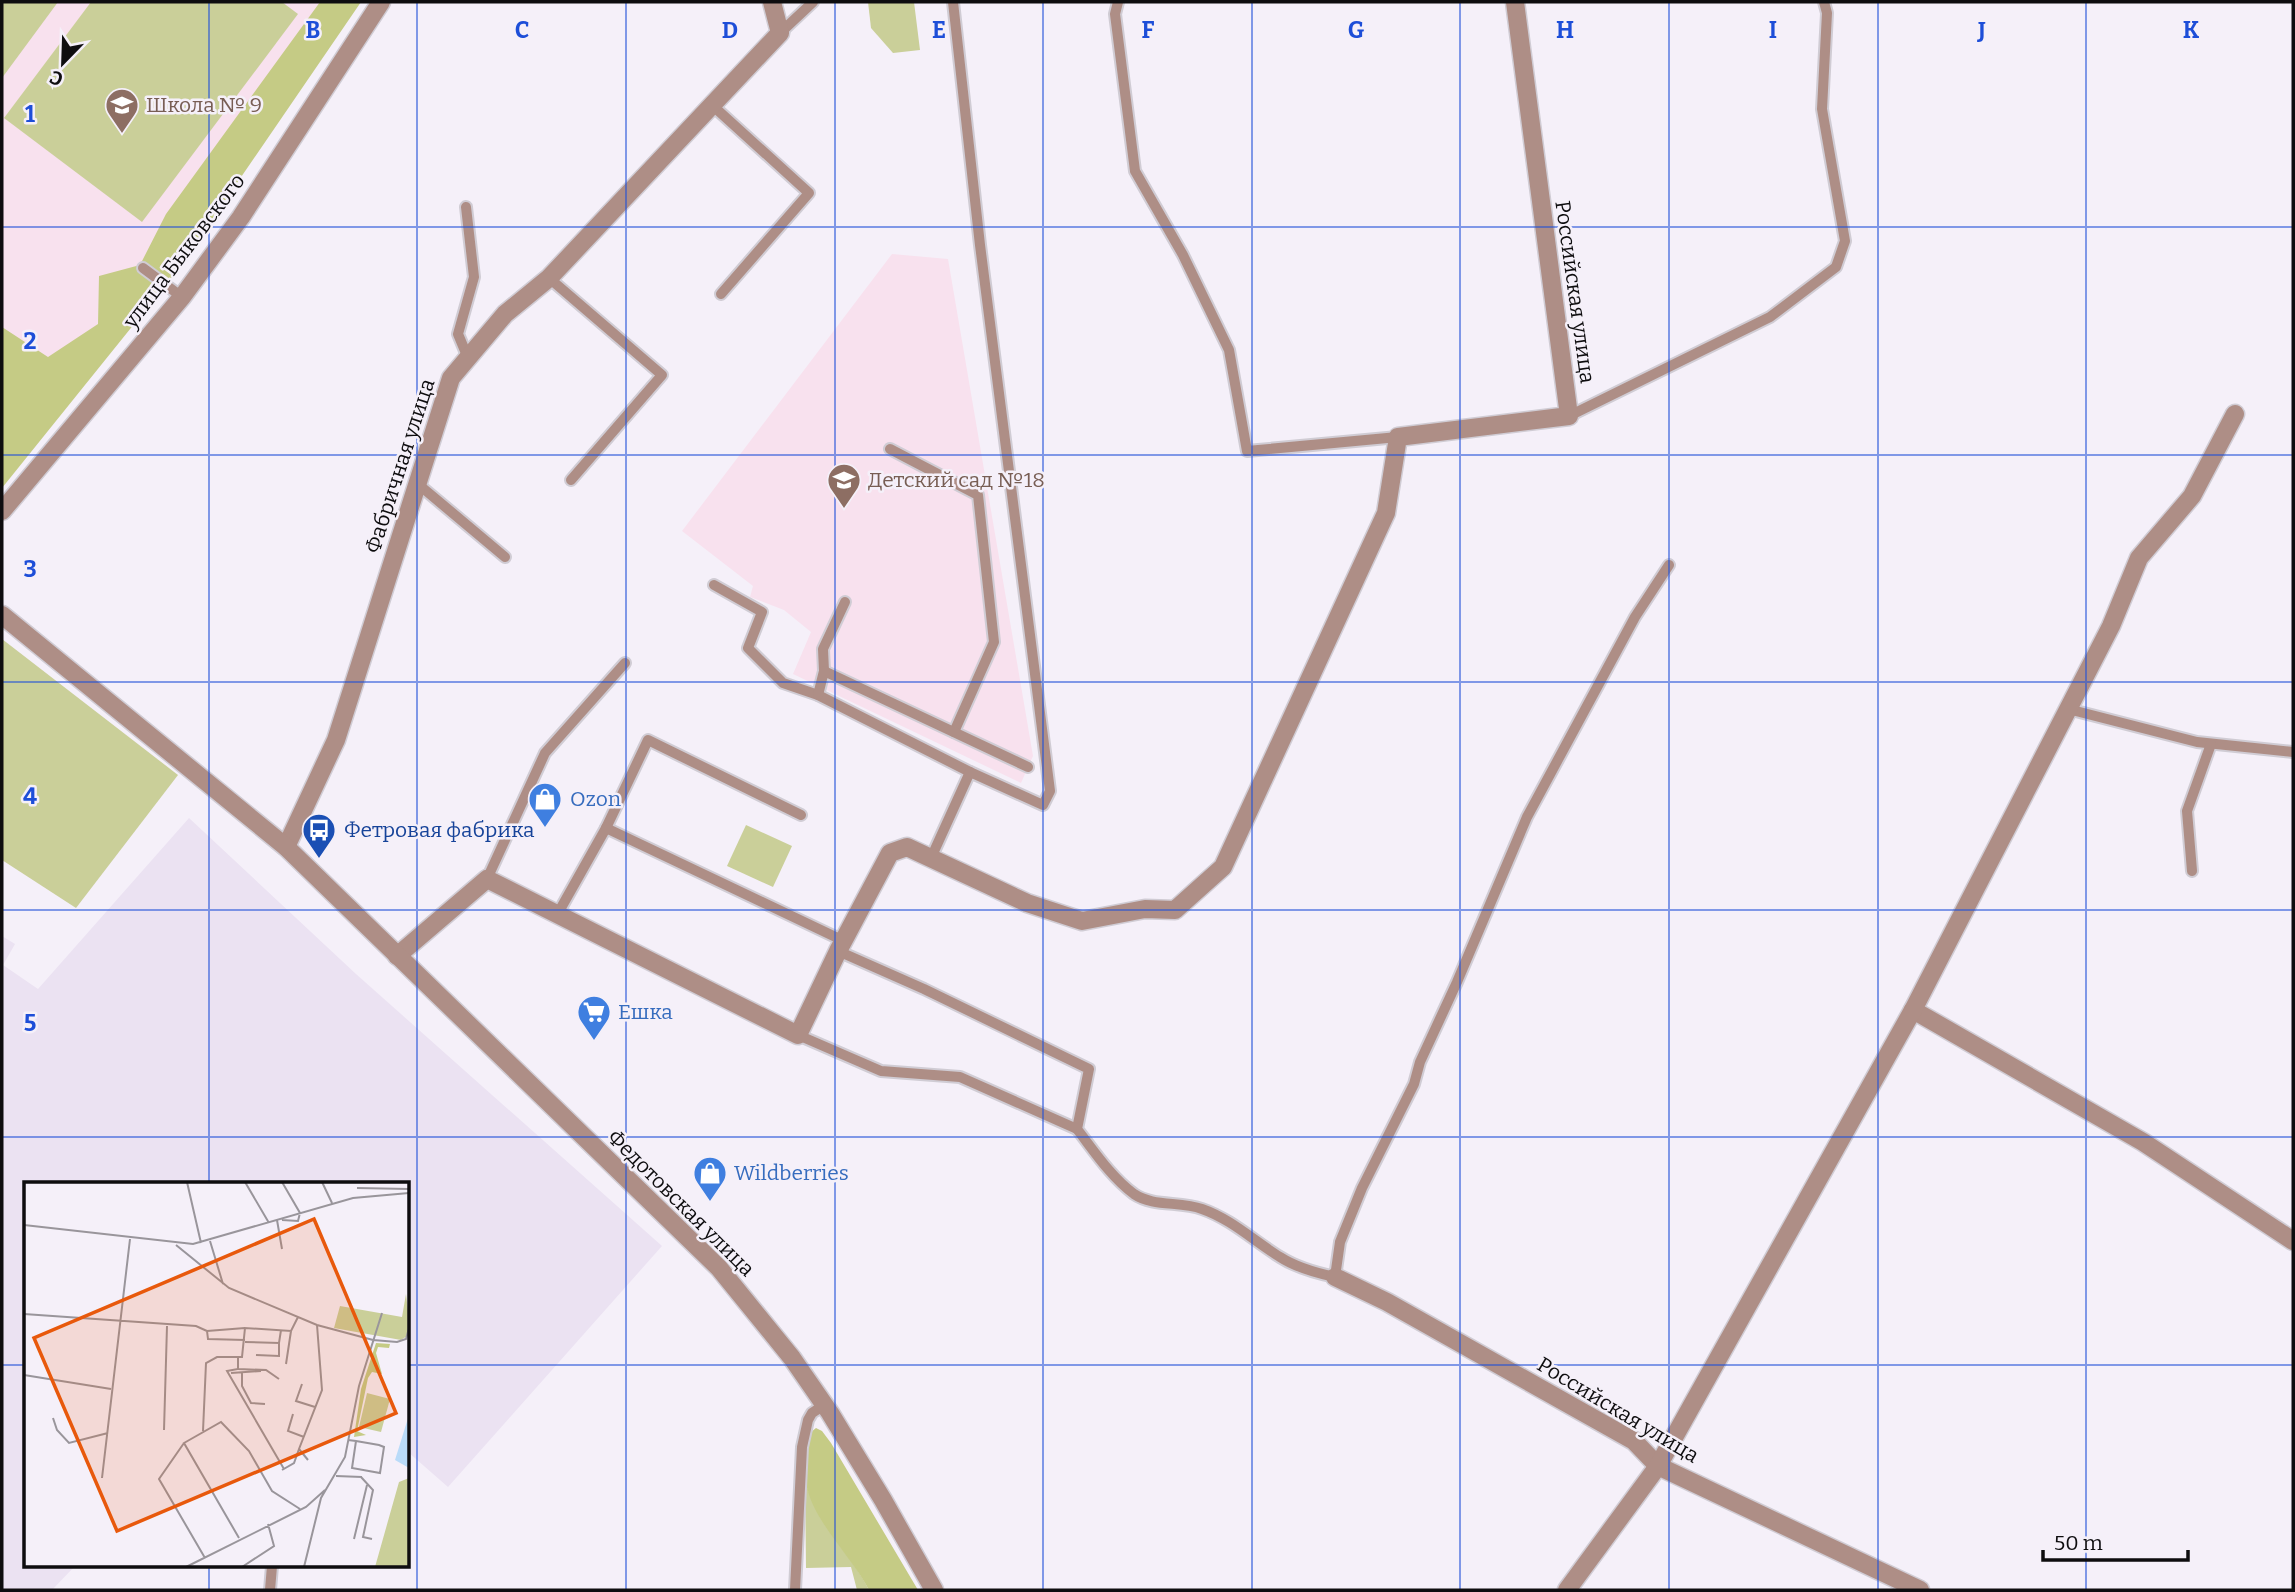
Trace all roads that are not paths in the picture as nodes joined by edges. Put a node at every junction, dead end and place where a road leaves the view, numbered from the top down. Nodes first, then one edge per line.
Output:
1 (381, 2) edge
2 (772, 2) edge
3 (813, 2) edge
4 (954, 2) edge
5 (1118, 2) edge
6 (1515, 2) edge
7 (1824, 2) edge
8 (780, 33) junction
9 (712, 105) junction
10 (466, 207) dead end
11 (143, 268) dead end
12 (549, 278) junction
13 (721, 294) dead end
14 (182, 297) junction
15 (468, 358) junction
16 (2235, 414) dead end
17 (1569, 416) junction
18 (1398, 437) junction
19 (890, 449) dead end
20 (572, 480) dead end
21 (418, 484) junction
22 (2, 511) edge
23 (505, 556) dead end
24 (1669, 565) dead end
25 (714, 585) dead end
26 (845, 602) dead end
27 (2, 615) edge
28 (625, 663) dead end
29 (824, 671) junction
30 (818, 695) junction
31 (2068, 709) junction
32 (954, 732) junction
33 (2211, 744) junction
34 (2293, 752) edge
35 (1028, 767) dead end
36 (970, 772) junction
37 (801, 815) dead end
38 (606, 828) junction
39 (286, 847) junction
40 (931, 858) junction
41 (2192, 871) dead end
42 (487, 878) junction
43 (557, 915) junction
44 (841, 946) junction
45 (397, 956) junction
46 (1913, 1010) junction
47 (798, 1035) junction
48 (1077, 1129) junction
49 (2293, 1241) edge
50 (1335, 1277) junction
51 (824, 1405) junction
52 (1658, 1466) junction
53 (272, 1568) edge
54 (270, 1590) edge
55 (795, 1590) edge
56 (934, 1590) edge
57 (1567, 1590) edge
58 (1920, 1590) edge

1 - 14 street, улица Быковского
2 - 8 street
3 - 8 lane
4 - 36 lane
5 - 18 lane
6 - 17 street, Российская улица
7 - 17 lane
8 - 9 street, Фабричная улица
9 - 12 street, Фабричная улица
9 - 13 lane
10 - 15 lane
11 - 14 lane
12 - 15 street, Фабричная улица
12 - 20 lane
14 - 22 street, улица Быковского
15 - 21 street, Фабричная улица
16 - 31 street
17 - 18 street
18 - 40 street
19 - 32 lane
21 - 23 lane
21 - 39 street, Фабричная улица
24 - 50 lane
25 - 30 lane
26 - 29 lane
27 - 39 street
28 - 42 lane
29 - 30 lane
29 - 32 lane
30 - 36 lane
31 - 33 lane
31 - 46 street
32 - 35 lane
33 - 34 lane
33 - 41 lane
36 - 40 lane
37 - 38 lane
38 - 43 lane
38 - 44 lane
39 - 45 street
40 - 44 street
42 - 43 street
42 - 45 street
43 - 47 street
44 - 47 street
44 - 48 lane
45 - 51 street, Федотовская улица
46 - 49 street
46 - 52 street
47 - 48 lane
48 - 50 lane
50 - 52 street, Российская улица
51 - 55 lane
51 - 56 street, Федотовская улица
52 - 57 street
52 - 58 street, Российская улица
53 - 54 lane

